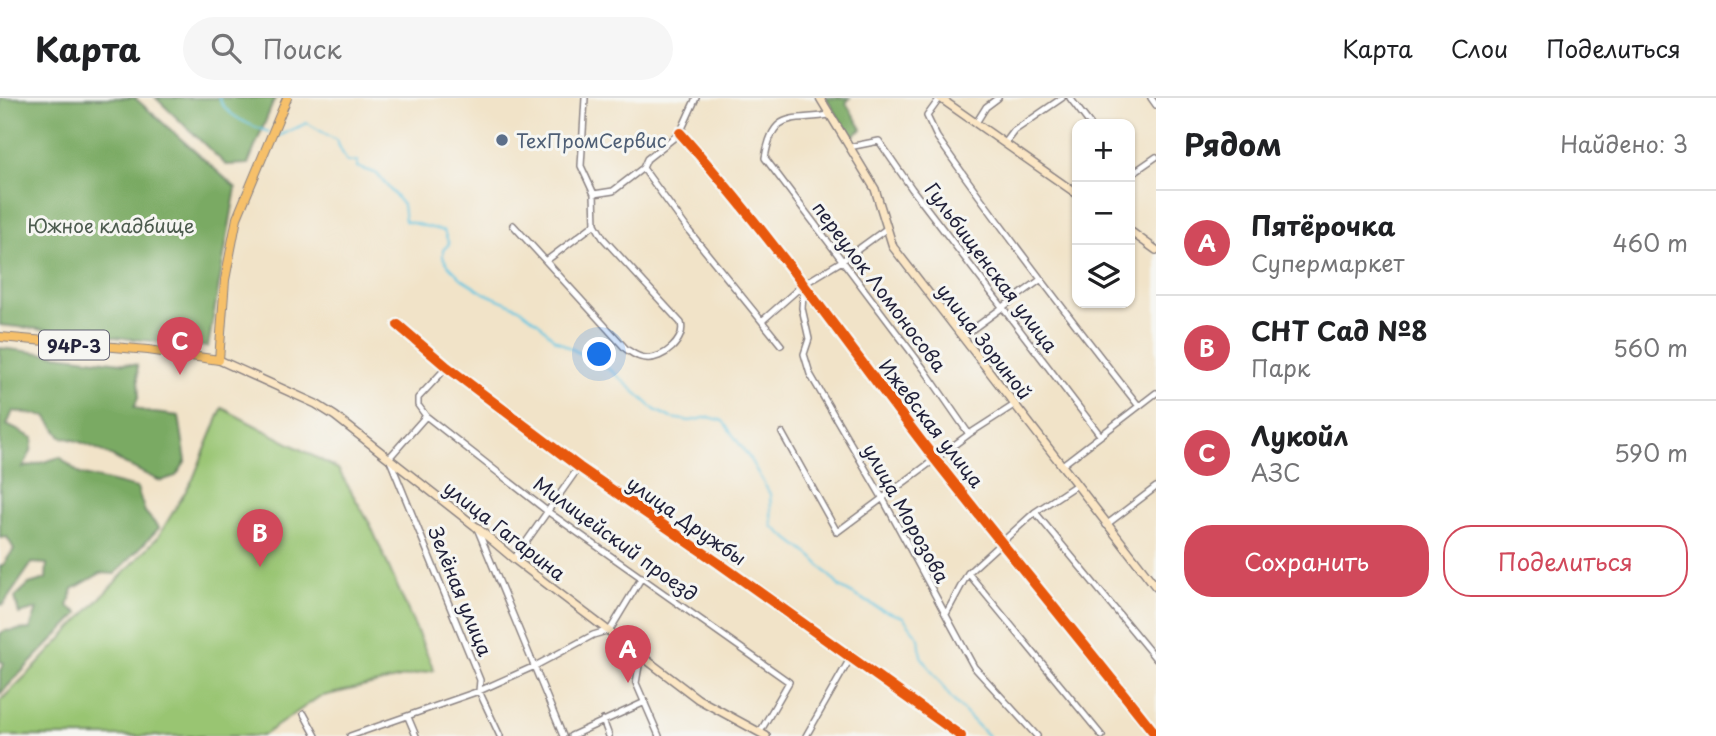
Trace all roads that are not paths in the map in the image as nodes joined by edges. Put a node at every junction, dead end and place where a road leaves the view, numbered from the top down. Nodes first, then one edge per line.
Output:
1 (287, 98) edge
2 (585, 98) edge
3 (696, 98) edge
4 (820, 98) edge
5 (940, 98) edge
6 (998, 98) edge
7 (1062, 98) edge
8 (1070, 98) edge
9 (1151, 98) edge
10 (1156, 105) edge
11 (830, 115) junction
12 (1086, 119) edge
13 (976, 123) junction
14 (680, 133) junction
15 (1005, 143) junction
16 (849, 147) junction
17 (1156, 157) edge
18 (643, 168) junction
19 (1135, 172) edge
20 (1072, 190) edge
21 (594, 194) junction
22 (595, 224) junction
23 (513, 225) dead end
24 (886, 229) junction
25 (1135, 235) edge
26 (1156, 250) edge
27 (546, 261) junction
28 (842, 261) junction
29 (1040, 280) junction
30 (804, 284) junction
31 (1003, 306) junction
32 (762, 321) junction
33 (398, 325) dead end
34 (0, 337) edge
35 (962, 337) junction
36 (781, 345) dead end
37 (219, 360) junction
38 (447, 367) junction
39 (1156, 393) edge
40 (1014, 405) junction
41 (1138, 405) junction
42 (426, 415) junction
43 (782, 433) dead end
44 (969, 434) junction
45 (1100, 435) junction
46 (389, 458) junction
47 (936, 459) junction
48 (1062, 466) junction
49 (579, 467) junction
50 (1076, 485) junction
51 (1156, 487) edge
52 (883, 499) junction
53 (548, 511) junction
54 (1035, 512) junction
55 (1107, 524) junction
56 (475, 526) junction
57 (1002, 542) junction
58 (514, 559) junction
59 (968, 573) junction
60 (642, 577) junction
61 (1156, 587) edge
62 (946, 614) junction
63 (610, 630) junction
64 (640, 654) junction
65 (851, 657) junction
66 (1156, 659) edge
67 (535, 666) junction
68 (479, 691) junction
69 (645, 702) junction
70 (304, 714) dead end
71 (408, 717) junction
72 (603, 720) junction
73 (361, 734) edge
74 (763, 734) edge
75 (1156, 735) edge
76 (316, 736) edge
77 (350, 736) edge
78 (416, 736) edge
79 (500, 736) edge
80 (563, 736) edge
81 (571, 736) edge
82 (609, 736) edge
83 (659, 736) edge
84 (806, 736) edge
85 (961, 736) edge
86 (1037, 736) edge
87 (1102, 736) edge

1 - 37 main road
2 - 21 street
3 - 14 street
4 - 11 main road, улица Зориной
5 - 13 main road
5 - 29 street
6 - 13 street
7 - 15 street
8 - 12 street
9 - 10 street
11 - 16 main road, улица Зориной
11 - 28 street, переулок Ломоносова
13 - 15 main road
14 - 18 street
14 - 30 street, Ижевская улица
15 - 20 main road
16 - 24 main road, улица Зориной
16 - 31 street, Гульбищенская улица
17 - 19 street
18 - 21 street
18 - 32 street
21 - 22 street
22 - 27 street
22 - 27 street
23 - 27 street
24 - 28 street
24 - 35 main road, улица Зориной
25 - 26 main road
28 - 30 street
28 - 44 street, переулок Ломоносова
29 - 31 street
29 - 41 street
30 - 32 street
30 - 47 street, Ижевская улица
30 - 52 street, улица Морозова
31 - 35 street
31 - 45 street, Гульбищенская улица
32 - 36 street
33 - 38 street, улица Дружбы
34 - 37 main road, 94Р-3
35 - 40 main road, улица Зориной
37 - 46 main road, улица Гагарина
38 - 42 street
38 - 49 street, улица Дружбы
39 - 41 street
40 - 44 street
40 - 48 main road, улица Зориной
41 - 45 street
42 - 46 street
42 - 53 street, Милицейский проезд
43 - 52 street
44 - 47 street
45 - 48 street
46 - 56 main road, улица Гагарина
46 - 68 street, Зелёная улица
47 - 52 street
47 - 57 street, Ижевская улица
48 - 50 main road, улица Зориной
49 - 53 street
49 - 65 street, улица Дружбы
50 - 54 street
50 - 55 main road, улица Зориной
51 - 55 street
52 - 62 street, улица Морозова
53 - 58 street
53 - 60 street, Милицейский проезд
54 - 57 street
54 - 66 street
55 - 61 main road, улица Зориной
56 - 58 main road, улица Гагарина
56 - 67 street
57 - 59 street
57 - 75 street, Ижевская улица
58 - 63 main road, улица Гагарина
59 - 62 street
59 - 87 street
60 - 63 street
60 - 74 street, Милицейский проезд
62 - 86 street, улица Морозова
63 - 64 main road, улица Гагарина
63 - 67 street
64 - 69 street
64 - 74 main road, улица Гагарина
65 - 84 street
65 - 85 street, улица Дружбы
67 - 68 street
67 - 80 street
68 - 71 street
68 - 79 street, Зелёная улица
69 - 72 street
69 - 83 street
70 - 76 street
71 - 73 street
71 - 78 street
72 - 81 street
72 - 82 street
73 - 77 street

